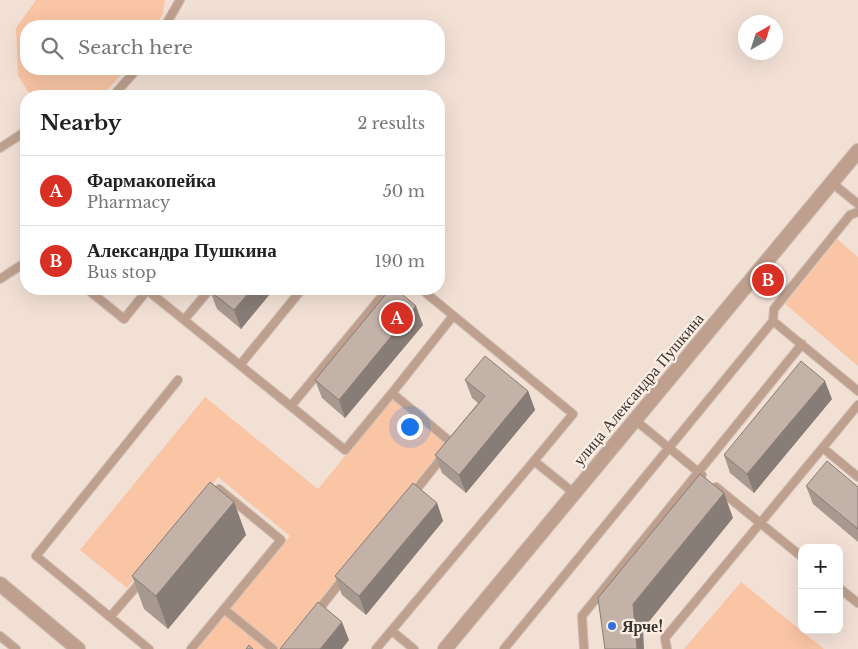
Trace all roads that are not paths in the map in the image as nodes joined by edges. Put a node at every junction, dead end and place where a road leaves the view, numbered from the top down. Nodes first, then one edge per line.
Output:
1 (180, 0) edge
2 (168, 20) edge
3 (132, 75) edge
4 (119, 90) edge
5 (20, 135) edge
6 (0, 148) edge
7 (858, 151) edge
8 (832, 183) junction
9 (858, 204) edge
10 (858, 212) edge
11 (20, 266) edge
12 (0, 279) edge
13 (94, 295) edge
14 (143, 295) edge
15 (155, 295) edge
16 (205, 295) edge
17 (297, 295) edge
18 (383, 295) edge
19 (428, 295) edge
20 (453, 316) junction
21 (184, 320) junction
22 (773, 321) junction
23 (802, 344) junction
24 (240, 365) junction
25 (178, 380) dead end
26 (858, 390) edge
27 (392, 393) junction
28 (858, 405) edge
29 (291, 406) junction
30 (635, 420) junction
31 (669, 448) junction
32 (823, 448) junction
33 (534, 461) junction
34 (698, 472) junction
35 (858, 477) edge
36 (574, 493) junction
37 (206, 504) edge
38 (404, 504) edge
39 (761, 523) junction
40 (798, 554) edge
41 (148, 572) edge
42 (349, 573) edge
43 (0, 584) edge
44 (840, 589) edge
45 (858, 603) edge
46 (224, 609) junction
47 (110, 618) junction
48 (312, 618) edge
49 (392, 631) junction
50 (0, 636) edge
51 (16, 649) edge
52 (78, 649) edge
53 (149, 649) edge
54 (191, 649) edge
55 (274, 649) edge
56 (376, 649) edge
57 (414, 649) edge
58 (445, 649) edge
59 (504, 649) edge
60 (584, 649) edge
61 (667, 649) edge

1 - 2 lane
3 - 4 lane
5 - 6 lane
7 - 8 street, улица Александра Пушкина
8 - 9 lane
8 - 30 street, улица Александра Пушкина
10 - 22 lane
11 - 12 lane
13 - 14 lane
15 - 21 lane
16 - 21 lane
17 - 24 lane
18 - 29 lane
19 - 20 lane
20 - 27 lane
20 - 33 lane
21 - 24 lane
22 - 23 lane
22 - 31 lane
23 - 26 lane
23 - 34 lane
24 - 29 lane
25 - 47 lane
27 - 29 lane
27 - 38 lane
28 - 32 lane
30 - 31 lane
30 - 36 street, улица Александра Пушкина
31 - 34 lane
31 - 59 lane
32 - 35 lane
32 - 39 lane
33 - 36 lane
33 - 49 lane
34 - 39 lane
34 - 60 lane
36 - 58 street, улица Александра Пушкина
37 - 46 lane
39 - 40 lane
39 - 61 lane
41 - 47 lane
42 - 48 lane
43 - 52 street
44 - 45 lane
46 - 54 lane
46 - 55 lane
47 - 53 lane
49 - 56 lane
49 - 57 lane
50 - 51 lane

